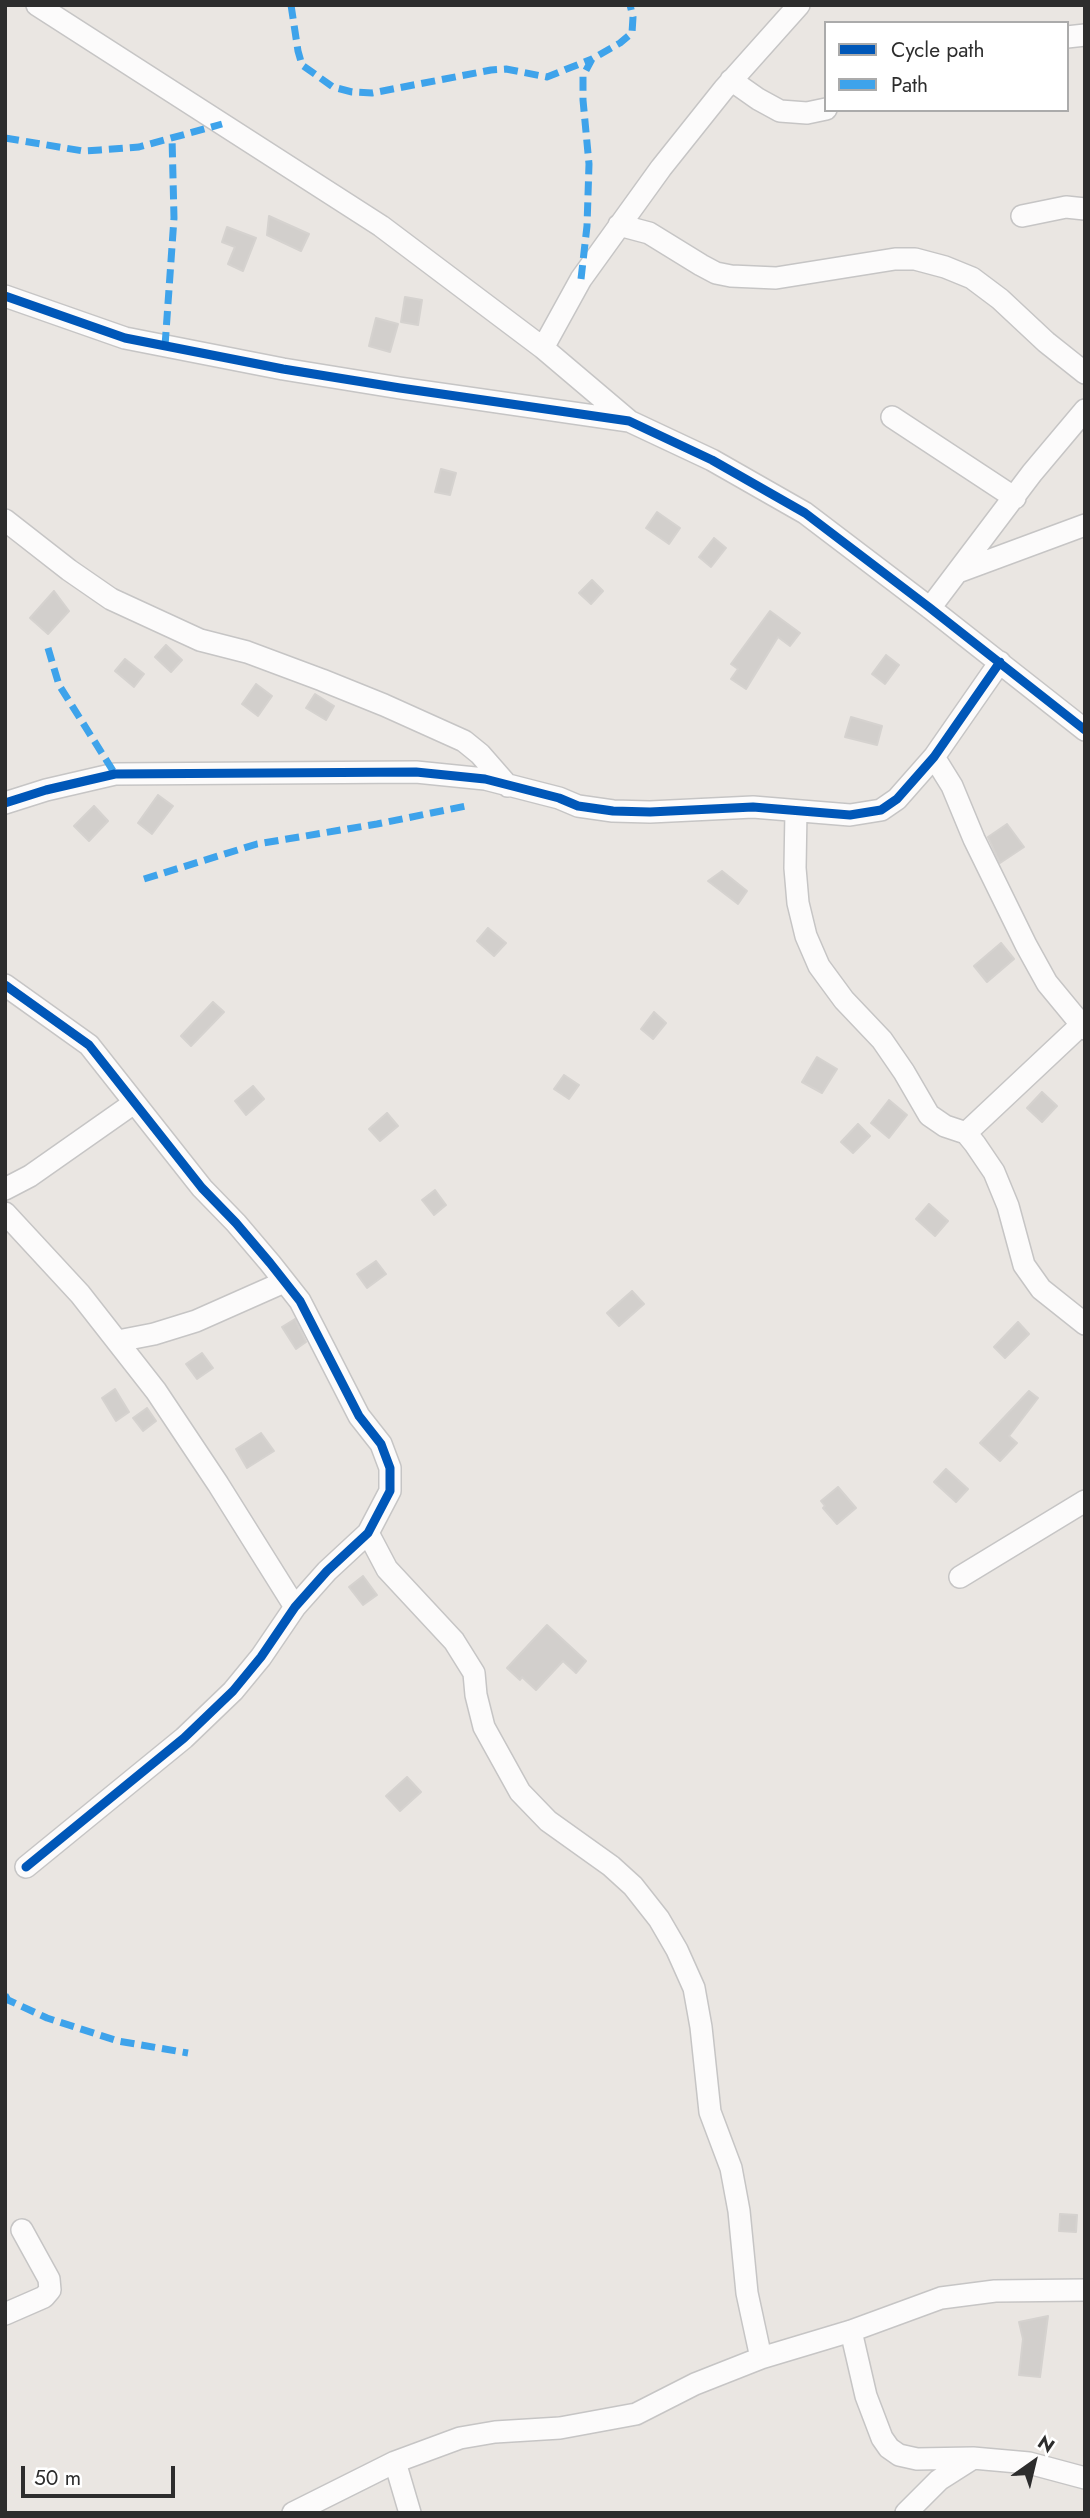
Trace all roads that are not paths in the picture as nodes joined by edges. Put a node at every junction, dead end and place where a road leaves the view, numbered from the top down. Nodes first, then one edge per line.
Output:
1 (37, 5) edge
2 (799, 5) edge
3 (732, 80) junction
4 (824, 109) edge
5 (1085, 209) edge
6 (1022, 216) dead end
7 (619, 225) junction
8 (5, 296) edge
9 (543, 348) junction
10 (1085, 373) edge
11 (1085, 410) edge
12 (892, 417) dead end
13 (629, 421) junction
14 (1015, 498) junction
15 (5, 520) edge
16 (1085, 525) edge
17 (958, 572) junction
18 (930, 608) junction
19 (1000, 662) junction
20 (1085, 730) edge
21 (934, 757) junction
22 (508, 786) junction
23 (5, 803) edge
24 (796, 811) junction
25 (5, 985) edge
26 (1083, 1027) edge
27 (134, 1103) junction
28 (966, 1133) junction
29 (5, 1189) edge
30 (5, 1213) edge
31 (284, 1282) junction
32 (1085, 1324) edge
33 (118, 1341) junction
34 (1085, 1501) edge
35 (368, 1533) junction
36 (960, 1577) dead end
37 (296, 1607) junction
38 (26, 1867) dead end
39 (22, 2230) dead end
40 (1085, 2290) edge
41 (5, 2314) edge
42 (851, 2330) junction
43 (761, 2358) junction
44 (973, 2458) junction
45 (395, 2462) junction
46 (1085, 2478) edge
47 (293, 2513) edge
48 (410, 2513) edge
49 (906, 2513) edge

1 - 9 street
2 - 3 street
3 - 4 street
3 - 7 street
5 - 6 street
7 - 9 street
7 - 10 street
8 - 13 street
9 - 13 street
11 - 14 street
12 - 14 street
13 - 18 street
14 - 17 street
15 - 22 street
16 - 17 street
17 - 18 street
18 - 19 street
19 - 20 street
19 - 21 street
21 - 24 street
21 - 26 street
22 - 23 street
22 - 24 street
24 - 28 street
25 - 27 street
26 - 28 street
27 - 29 street
27 - 31 street
28 - 32 street
30 - 33 street
31 - 33 street
31 - 35 street
33 - 37 street
34 - 36 street
35 - 37 street
35 - 43 street
37 - 38 street
39 - 41 street
40 - 42 street
42 - 43 street
42 - 44 street
43 - 45 street
44 - 46 street
44 - 49 street
45 - 47 street
45 - 48 street

